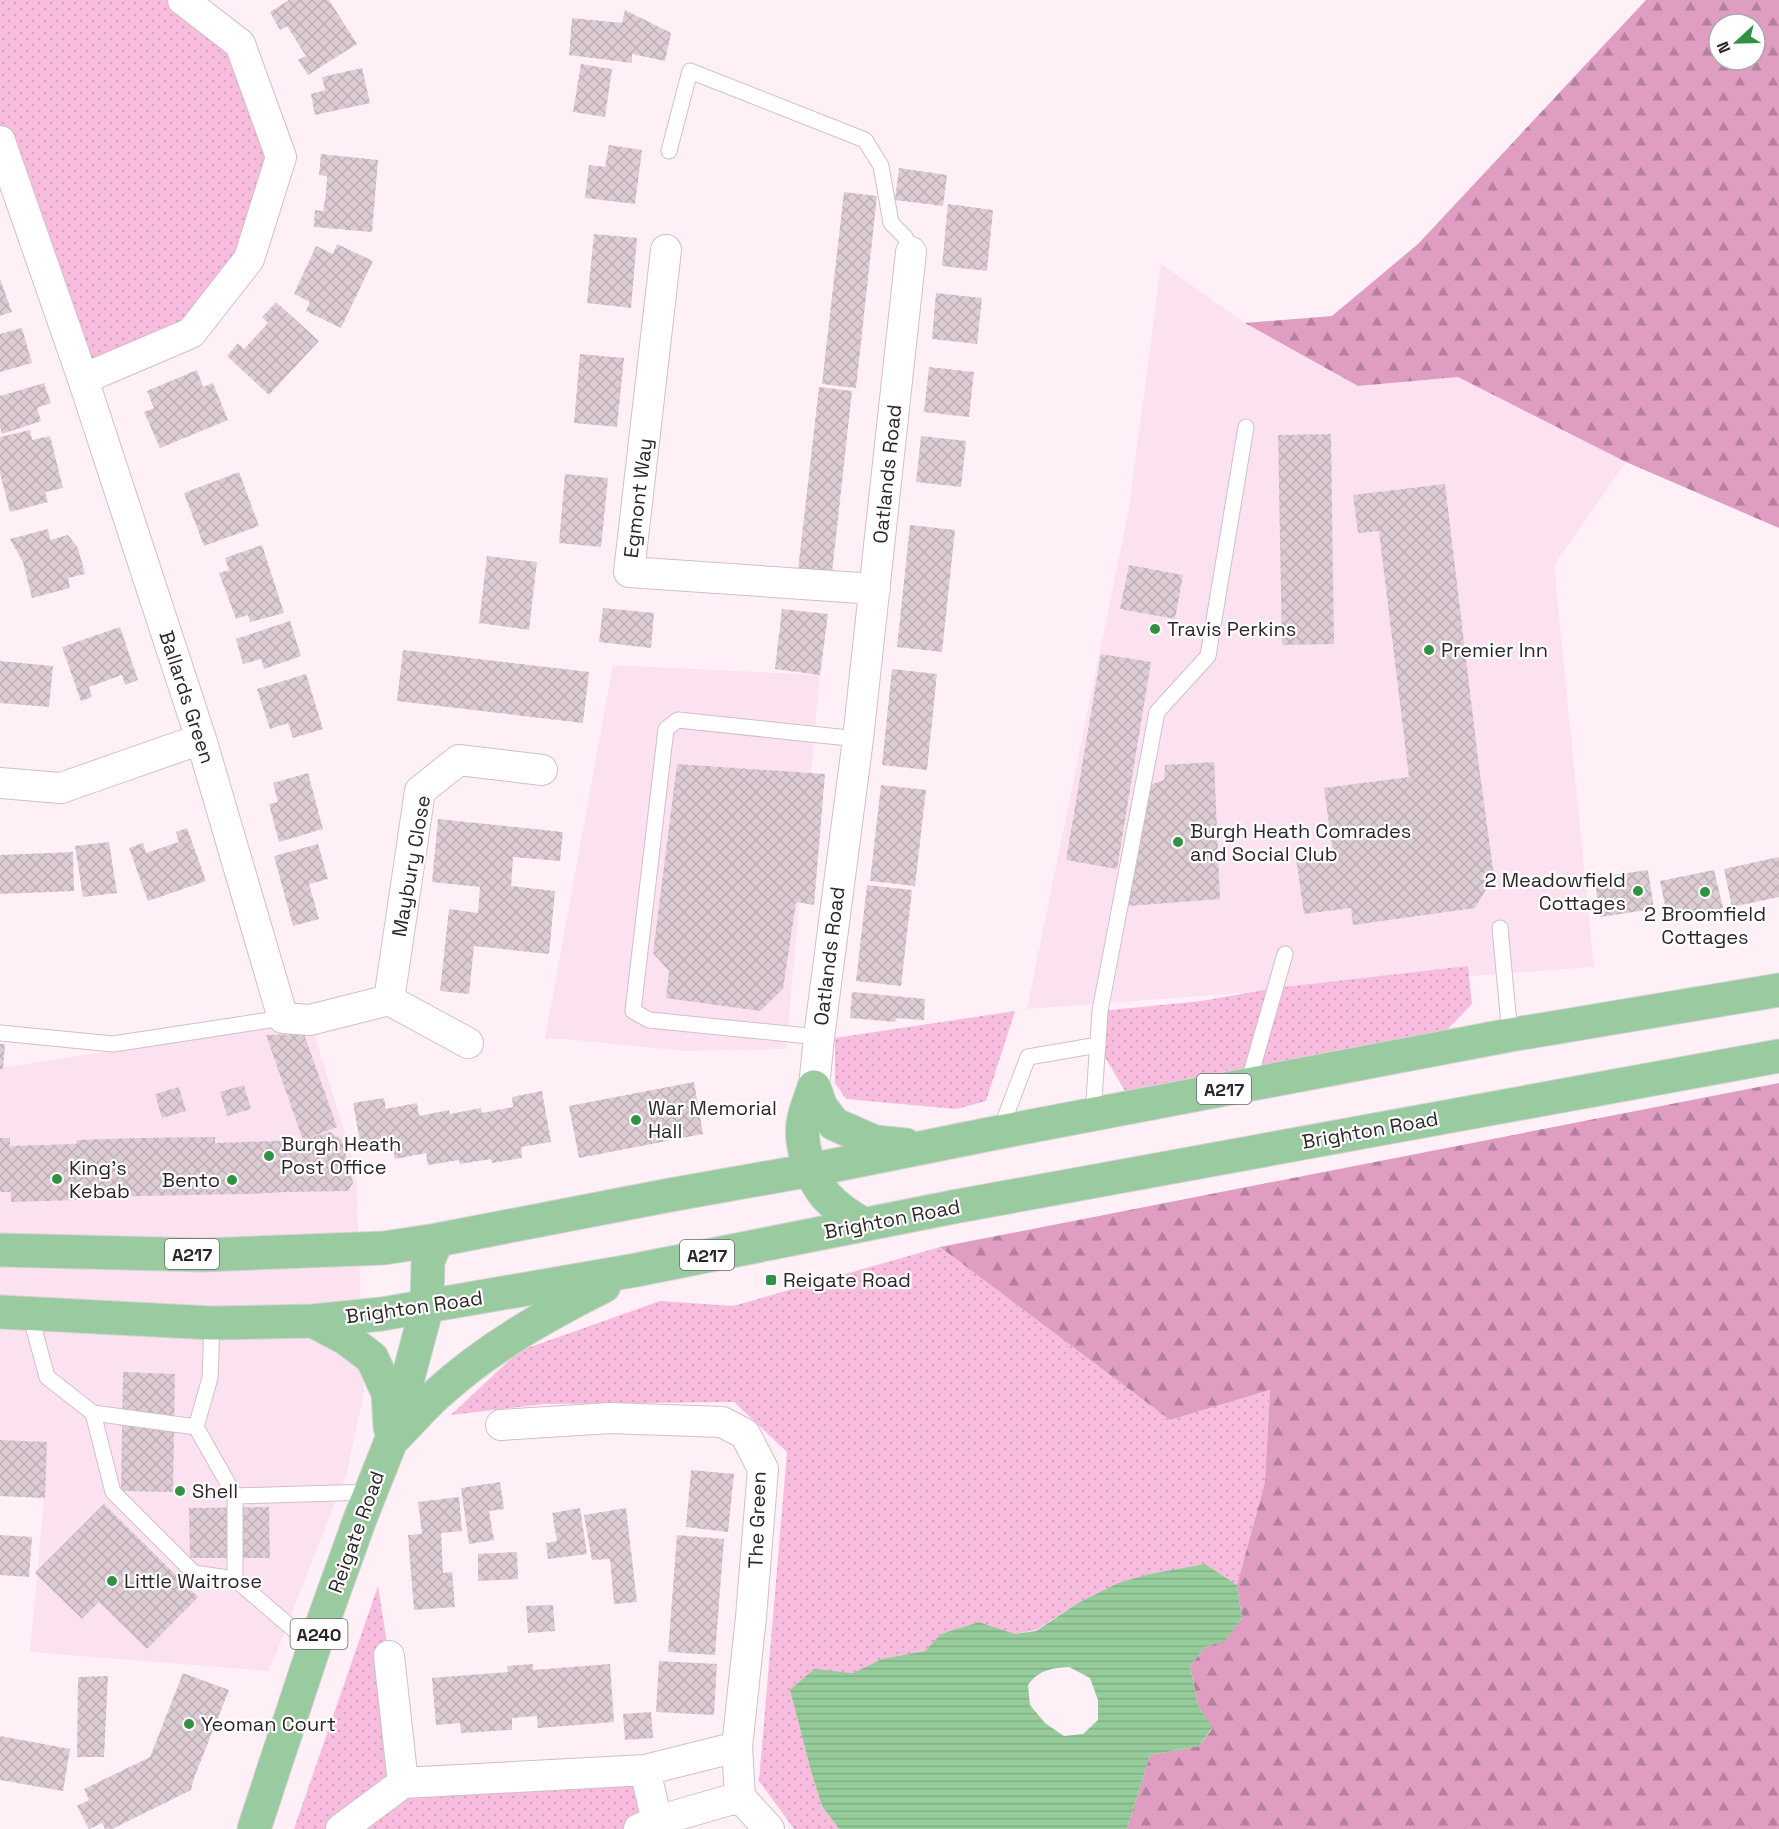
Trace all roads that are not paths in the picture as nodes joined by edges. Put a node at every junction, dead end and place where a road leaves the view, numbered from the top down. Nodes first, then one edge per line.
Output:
1 (183, 0) edge
2 (0, 141) edge
3 (669, 150) dead end
4 (6, 176) edge
5 (666, 250) dead end
6 (911, 252) joint
7 (83, 380) junction
8 (1246, 427) dead end
9 (875, 589) junction
10 (201, 739) junction
11 (858, 739) junction
12 (542, 770) dead end
13 (0, 783) edge
14 (1500, 927) dead end
15 (1285, 954) dead end
16 (1779, 990) edge
17 (389, 1000) junction
18 (283, 1018) junction
19 (0, 1033) edge
20 (1510, 1035) junction
21 (819, 1037) junction
22 (468, 1043) dead end
23 (1098, 1044) junction
24 (1779, 1056) edge
25 (1248, 1084) junction
26 (814, 1087) junction
27 (1093, 1114) junction
28 (1000, 1132) junction
29 (925, 1146) junction
30 (811, 1170) junction
31 (863, 1224) junction
32 (437, 1240) junction
33 (384, 1248) junction
34 (0, 1250) edge
35 (636, 1270) junction
36 (427, 1307) junction
37 (15, 1313) edge
38 (313, 1321) junction
39 (212, 1323) junction
40 (93, 1413) junction
41 (501, 1425) dead end
42 (196, 1427) junction
43 (391, 1441) junction
44 (370, 1492) junction
45 (235, 1496) junction
46 (235, 1579) junction
47 (314, 1647) junction
48 (389, 1656) dead end
49 (737, 1747) junction
50 (645, 1770) junction
51 (403, 1782) junction
52 (740, 1797) junction
53 (648, 1825) edge
54 (254, 1829) edge
55 (340, 1829) edge
56 (769, 1829) edge

1 - 7 street
2 - 4 street, Ballards Green
3 - 6 lane, Oatlands Road
4 - 7 street, Ballards Green
5 - 9 street, Egmont Way
6 - 9 street, Oatlands Road
7 - 10 street, Ballards Green
8 - 23 lane
9 - 11 street, Oatlands Road
10 - 13 street
10 - 18 street, Ballards Green
11 - 21 street, Oatlands Road
11 - 21 lane
12 - 17 street, Maybury Close
14 - 20 lane
15 - 25 lane
16 - 20 highway, A217
17 - 18 street
17 - 22 street
18 - 19 lane
20 - 25 highway, A217
21 - 26 street, Oatlands Road
23 - 27 lane
23 - 28 lane
24 - 31 highway, Brighton Road / A217
25 - 27 highway, A217
26 - 29 highway
26 - 30 highway
27 - 28 highway, A217
28 - 29 highway, A217
29 - 30 highway, A217
30 - 31 highway
30 - 32 highway, A217
31 - 35 highway, Brighton Road / A217
32 - 33 highway, A217
32 - 36 highway, A240
33 - 34 highway, A217
33 - 36 highway
35 - 36 highway, Brighton Road / A217
35 - 43 highway
36 - 38 highway, Brighton Road / A217
36 - 43 highway, A240
37 - 39 highway, Brighton Road / A217
37 - 40 lane
38 - 39 highway, Brighton Road / A217
38 - 43 highway
39 - 42 lane
40 - 42 lane
40 - 46 lane
41 - 49 street, The Green
42 - 45 lane
43 - 44 highway, Reigate Road / A240
44 - 45 lane
44 - 47 highway, Reigate Road / A240
45 - 46 lane
46 - 47 lane
47 - 54 highway, Reigate Road / A240
48 - 51 street
49 - 50 street
49 - 52 street, The Green
50 - 51 street
50 - 53 street
51 - 55 street
52 - 53 street
52 - 56 street

